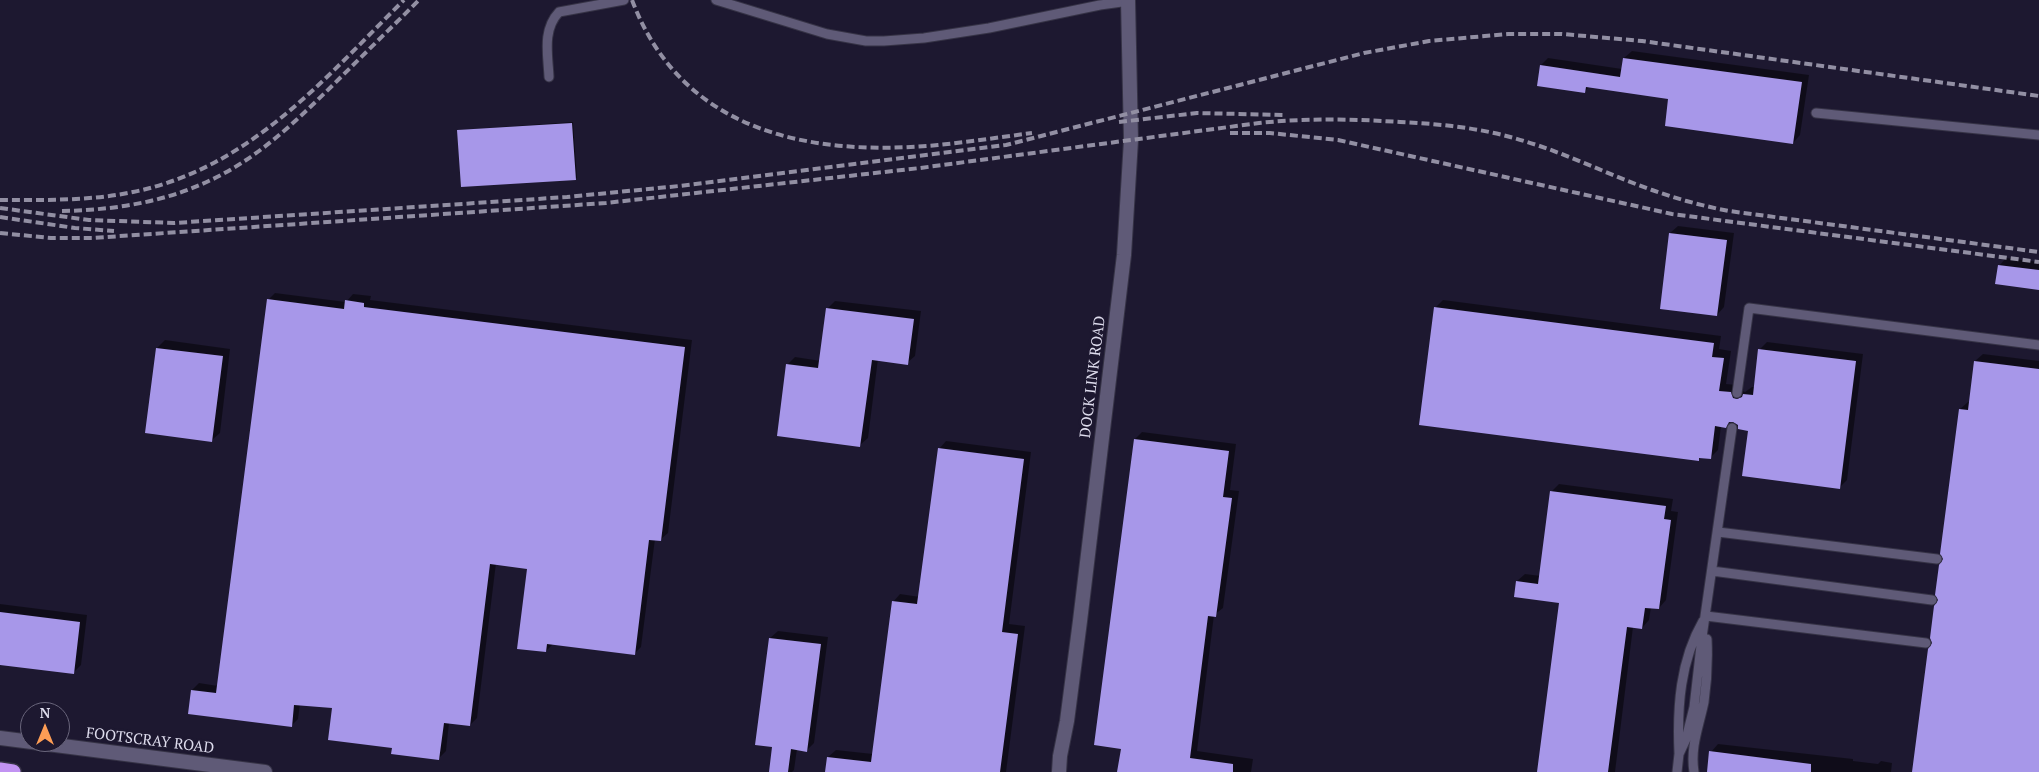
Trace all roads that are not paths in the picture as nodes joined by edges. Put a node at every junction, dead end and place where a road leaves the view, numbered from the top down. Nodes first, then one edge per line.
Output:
1 (624, 0) edge
2 (716, 0) edge
3 (1128, 0) edge
4 (549, 77) dead end
5 (1816, 113) dead end
6 (2039, 135) edge
7 (2039, 345) edge
8 (1737, 393) dead end
9 (1732, 428) dead end
10 (1718, 532) junction
11 (1938, 559) dead end
12 (1712, 571) junction
13 (1932, 600) dead end
14 (1706, 616) junction
15 (1926, 643) dead end
16 (0, 738) edge
17 (1679, 754) junction
18 (1060, 756) junction
19 (0, 770) edge
20 (13, 772) edge
21 (265, 772) edge
22 (1050, 772) edge
23 (1059, 772) edge
24 (1677, 772) edge
25 (1694, 772) edge

1 - 4 lane
2 - 3 lane
3 - 18 main road, DOCK LINK ROAD
5 - 6 lane
7 - 8 lane
9 - 10 lane
10 - 11 lane
10 - 12 lane
12 - 13 lane
12 - 14 lane
14 - 15 lane
14 - 17 lane
14 - 17 lane
14 - 25 lane
16 - 21 main road, FOOTSCRAY ROAD
17 - 24 lane
18 - 22 main road, DOCK LINK ROAD
18 - 23 main road, DOCK LINK ROAD
19 - 20 highway

